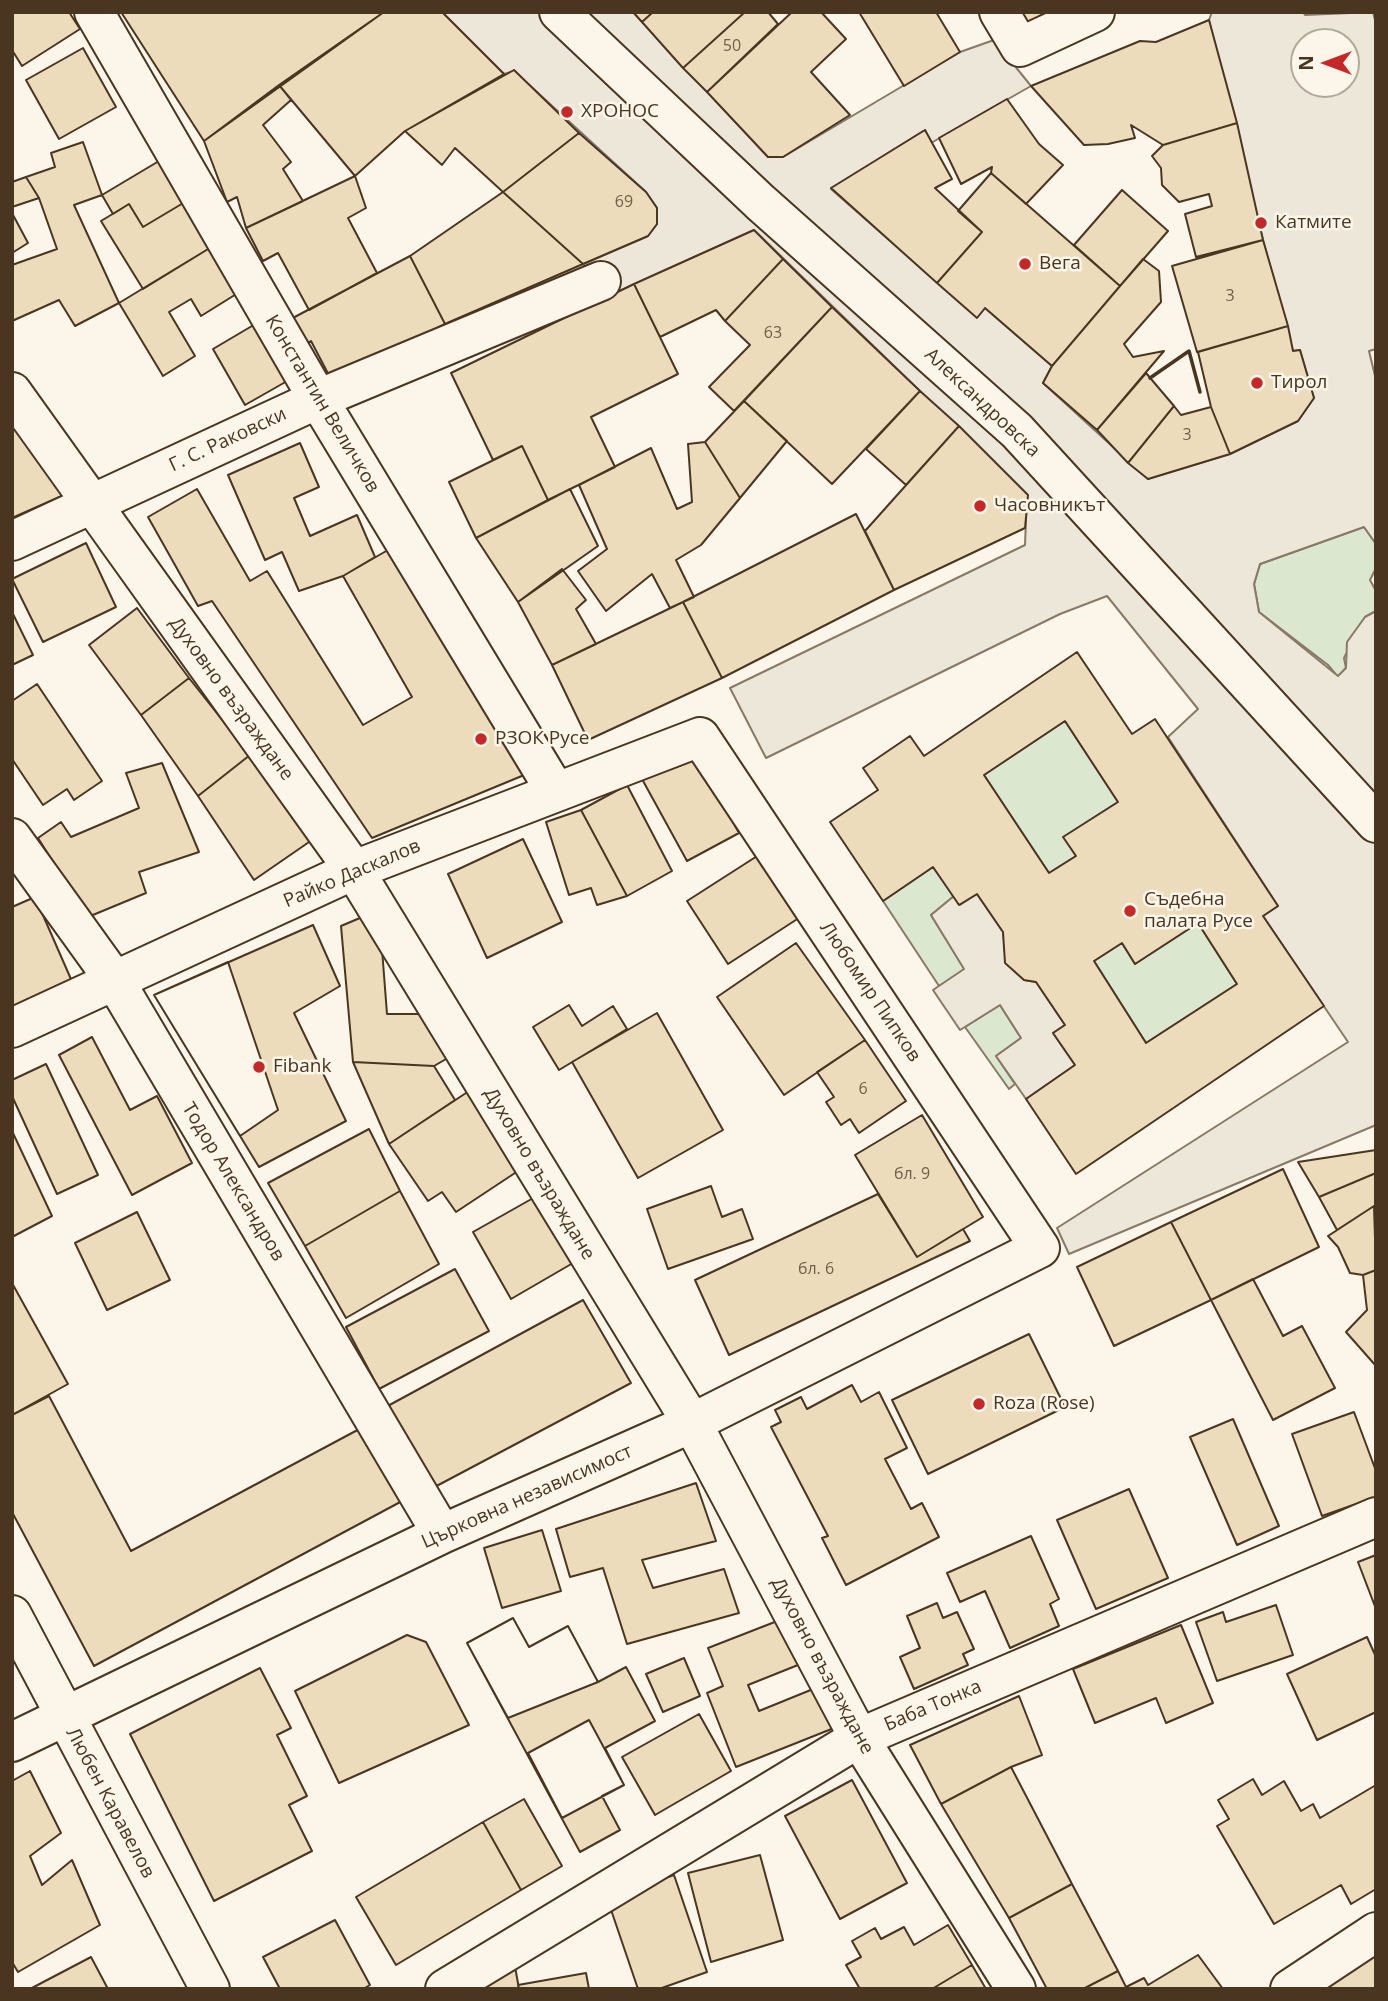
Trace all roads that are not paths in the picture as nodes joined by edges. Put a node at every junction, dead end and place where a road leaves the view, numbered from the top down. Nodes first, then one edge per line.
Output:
1 (93, 12) edge
2 (559, 12) edge
3 (999, 12) edge
4 (1095, 12) edge
5 (601, 281) dead end
6 (12, 392) edge
7 (318, 399) junction
8 (90, 503) junction
9 (12, 541) edge
10 (700, 737) joint
11 (556, 792) junction
12 (1376, 823) edge
13 (12, 838) edge
14 (354, 870) junction
15 (114, 981) junction
16 (12, 1028) edge
17 (1040, 1248) joint
18 (692, 1423) junction
19 (1376, 1517) edge
20 (442, 1534) junction
21 (12, 1615) edge
22 (63, 1717) junction
23 (859, 1738) junction
24 (12, 1742) edge
25 (1376, 1932) edge
26 (210, 1989) edge
27 (445, 1989) edge
28 (1016, 1989) edge
29 (1290, 1989) edge

1 - 7 street, Константин Величков
2 - 12 street, Александровска
3 - 4 street
5 - 7 street, Г. С. Раковски
6 - 8 street, Духовно възраждане
7 - 8 street, Г. С. Раковски
7 - 11 street, Константин Величков
8 - 9 street, Г. С. Раковски
8 - 14 street, Духовно възраждане
10 - 11 street, Райко Даскалов
10 - 17 street, Любомир Пипков
11 - 14 street, Райко Даскалов
13 - 15 street, Тодор Александров
14 - 15 street, Райко Даскалов
14 - 18 street, Духовно възраждане
15 - 16 street, Райко Даскалов
15 - 20 street, Тодор Александров
17 - 18 street, Църковна независимост
18 - 20 street, Църковна независимост
18 - 23 street, Духовно възраждане
19 - 23 street, Баба Тонка
20 - 22 street, Църковна независимост
21 - 22 street, Любен Каравелов
22 - 24 street, Църковна независимост
22 - 26 street, Любен Каравелов
23 - 27 street, Баба Тонка
23 - 28 street, Духовно възраждане
25 - 29 street

